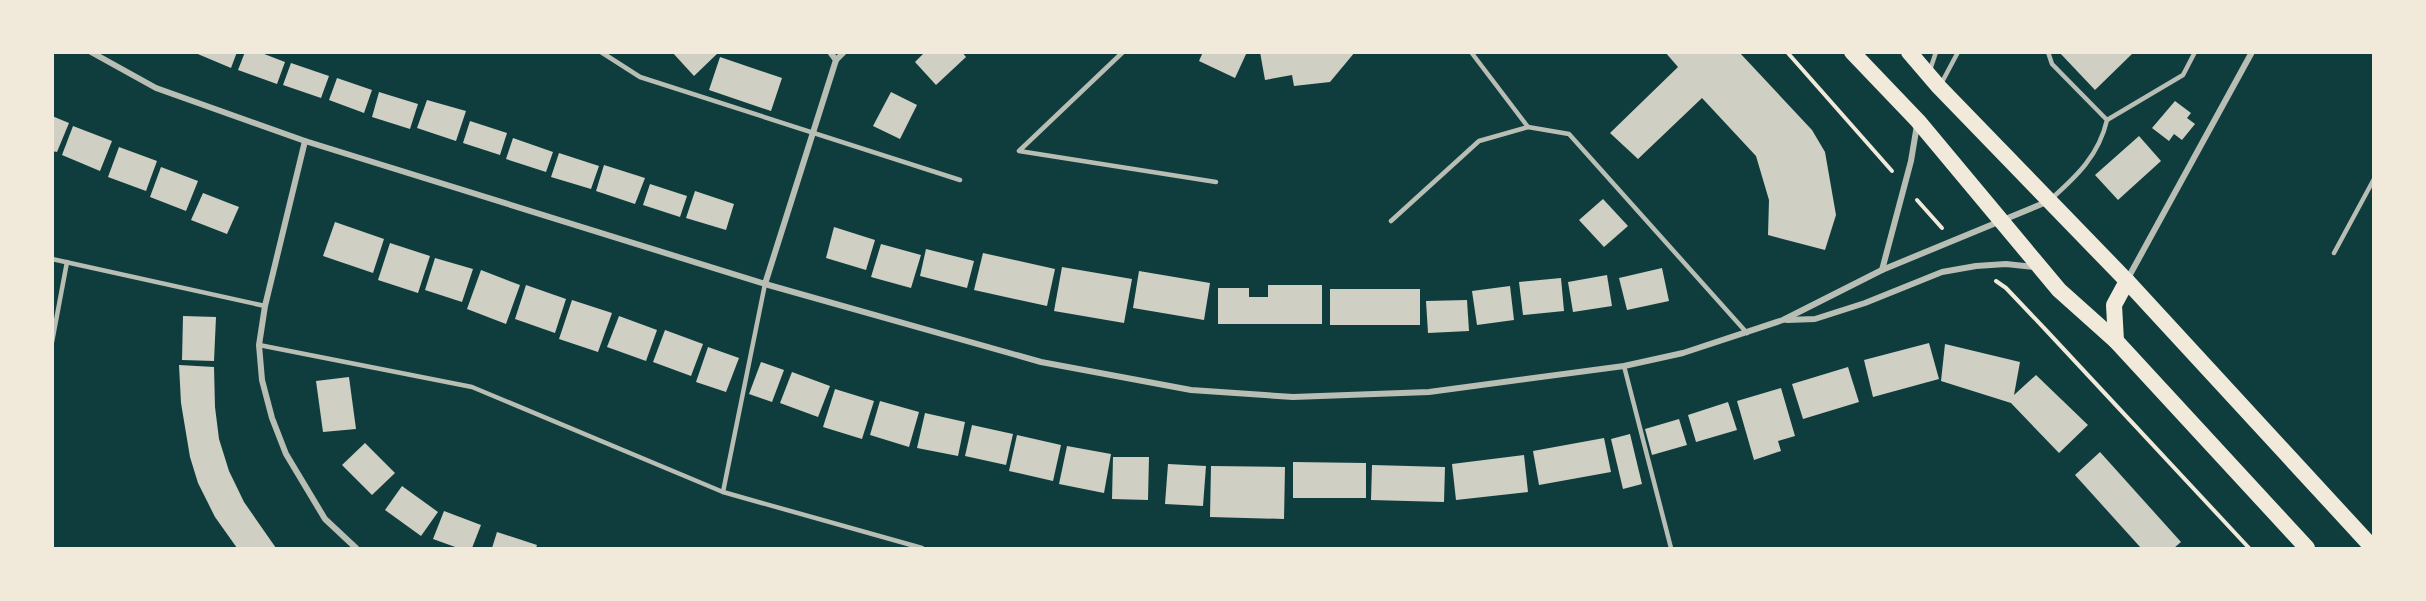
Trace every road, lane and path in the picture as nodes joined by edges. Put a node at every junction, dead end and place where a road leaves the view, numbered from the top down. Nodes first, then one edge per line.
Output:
1 (91, 52) edge
2 (601, 52) edge
3 (830, 52) edge
4 (844, 52) edge
5 (1123, 52) edge
6 (1471, 52) edge
7 (1787, 52) edge
8 (1852, 52) edge
9 (1909, 52) edge
10 (1936, 52) edge
11 (1958, 52) edge
12 (2048, 52) edge
13 (2195, 52) edge
14 (2252, 52) edge
15 (836, 60) junction
16 (1934, 81) junction
17 (2108, 120) junction
18 (1918, 121) junction
19 (1528, 127) junction
20 (813, 134) junction
21 (305, 141) junction
22 (2373, 179) edge
23 (960, 180) dead end
24 (1216, 182) dead end
25 (1904, 185) junction
26 (2049, 201) junction
27 (1391, 220) dead end
28 (2000, 220) junction
29 (1952, 240) junction
30 (2334, 252) dead end
31 (52, 259) edge
32 (67, 262) junction
33 (1976, 266) junction
34 (2039, 267) junction
35 (1882, 270) junction
36 (2127, 280) junction
37 (765, 284) junction
38 (265, 306) junction
39 (1783, 320) junction
40 (1747, 333) junction
41 (2116, 341) junction
42 (52, 342) edge
43 (260, 345) junction
44 (1624, 366) junction
45 (723, 492) junction
46 (356, 549) edge
47 (922, 549) edge
48 (1671, 549) edge
49 (2249, 549) edge
50 (2307, 549) edge
51 (2373, 549) edge

1 - 21 street
2 - 20 lane
3 - 15 street
4 - 15 street
5 - 24 lane
6 - 19 lane
7 - 25 path
8 - 18 highway
9 - 16 highway
10 - 16 lane
11 - 16 lane
12 - 17 lane
13 - 17 lane
14 - 36 street
15 - 20 street
16 - 26 highway
17 - 26 lane
18 - 25 street
18 - 28 highway
19 - 27 lane
19 - 40 lane
20 - 23 lane
20 - 37 street
21 - 37 street
21 - 38 street
22 - 30 lane
25 - 29 path
25 - 35 street
26 - 28 street
26 - 36 highway
28 - 29 street
28 - 34 highway
29 - 35 street
31 - 32 lane
32 - 38 lane
32 - 42 lane
33 - 34 street
33 - 39 street
33 - 49 path
34 - 41 highway
35 - 39 street
36 - 41 highway
36 - 51 highway
37 - 44 street
37 - 45 lane
38 - 43 street
39 - 40 street
40 - 44 street
41 - 50 highway
43 - 45 lane
43 - 46 street
44 - 48 lane
45 - 47 lane

